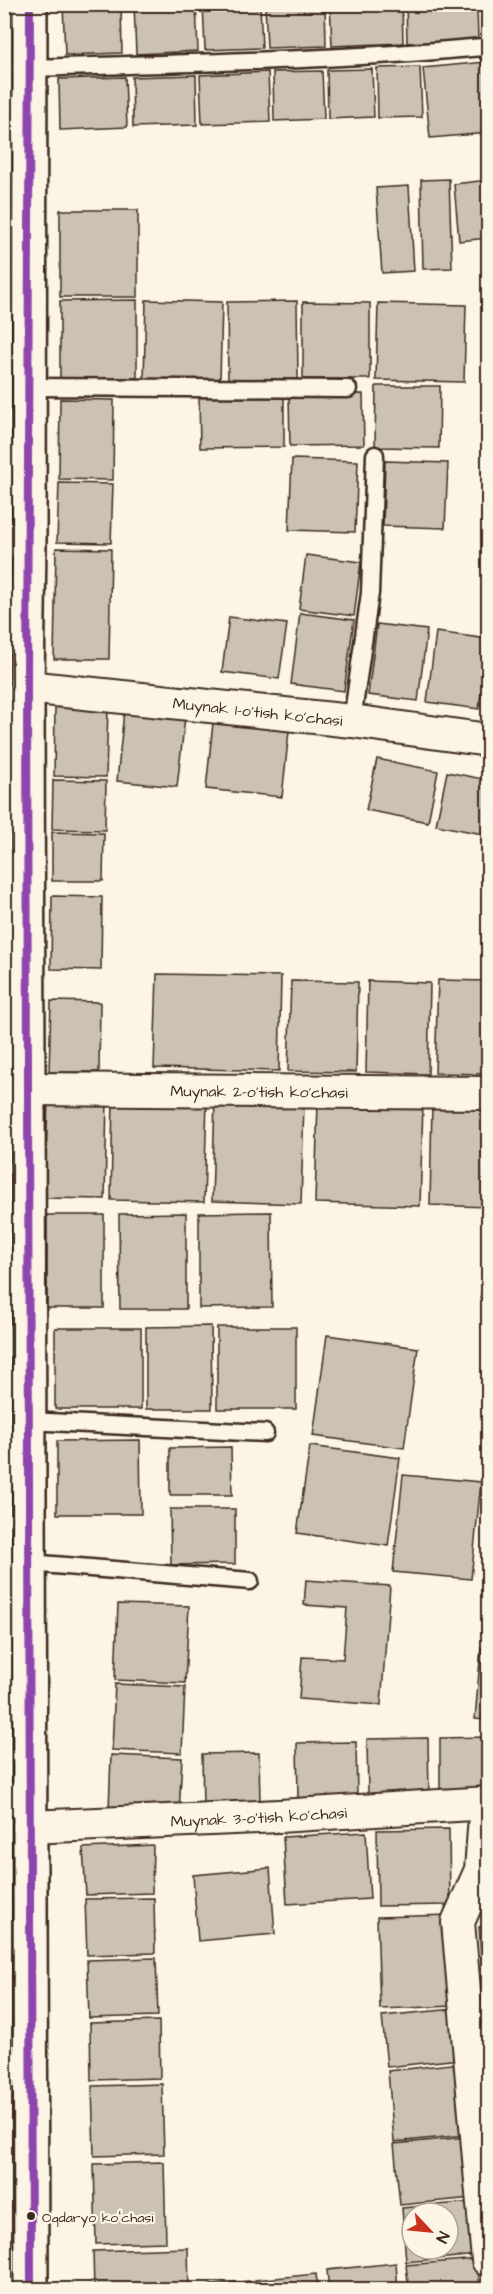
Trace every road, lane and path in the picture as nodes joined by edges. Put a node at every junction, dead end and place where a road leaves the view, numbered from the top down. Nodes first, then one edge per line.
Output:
1 (30, 4) edge
2 (489, 53) edge
3 (30, 68) junction
4 (30, 387) junction
5 (348, 389) dead end
6 (375, 455) dead end
7 (17, 541) edge
8 (27, 687) junction
9 (352, 721) junction
10 (489, 740) edge
11 (16, 950) edge
12 (29, 1089) junction
13 (489, 1093) edge
14 (29, 1421) junction
15 (265, 1434) dead end
16 (29, 1563) junction
17 (250, 1581) dead end
18 (487, 1803) edge
19 (21, 1809) edge
20 (489, 2259) edge
21 (31, 2289) edge

1 - 3 street
2 - 3 lane
3 - 4 street
4 - 5 lane
4 - 7 street
6 - 9 lane
7 - 8 street
8 - 9 street, Muynak 1-o'tish ko'chasi
8 - 11 street
9 - 10 street, Muynak 1-o'tish ko'chasi
11 - 12 street
12 - 13 street, Muynak 2-o'tish ko'chasi
12 - 14 street
14 - 15 lane
14 - 16 street
16 - 17 lane
16 - 19 street
18 - 19 street, Muynak 3-o'tish ko'chasi
18 - 20 street, Muynak 3-o'tish ko'chasi
19 - 21 street

